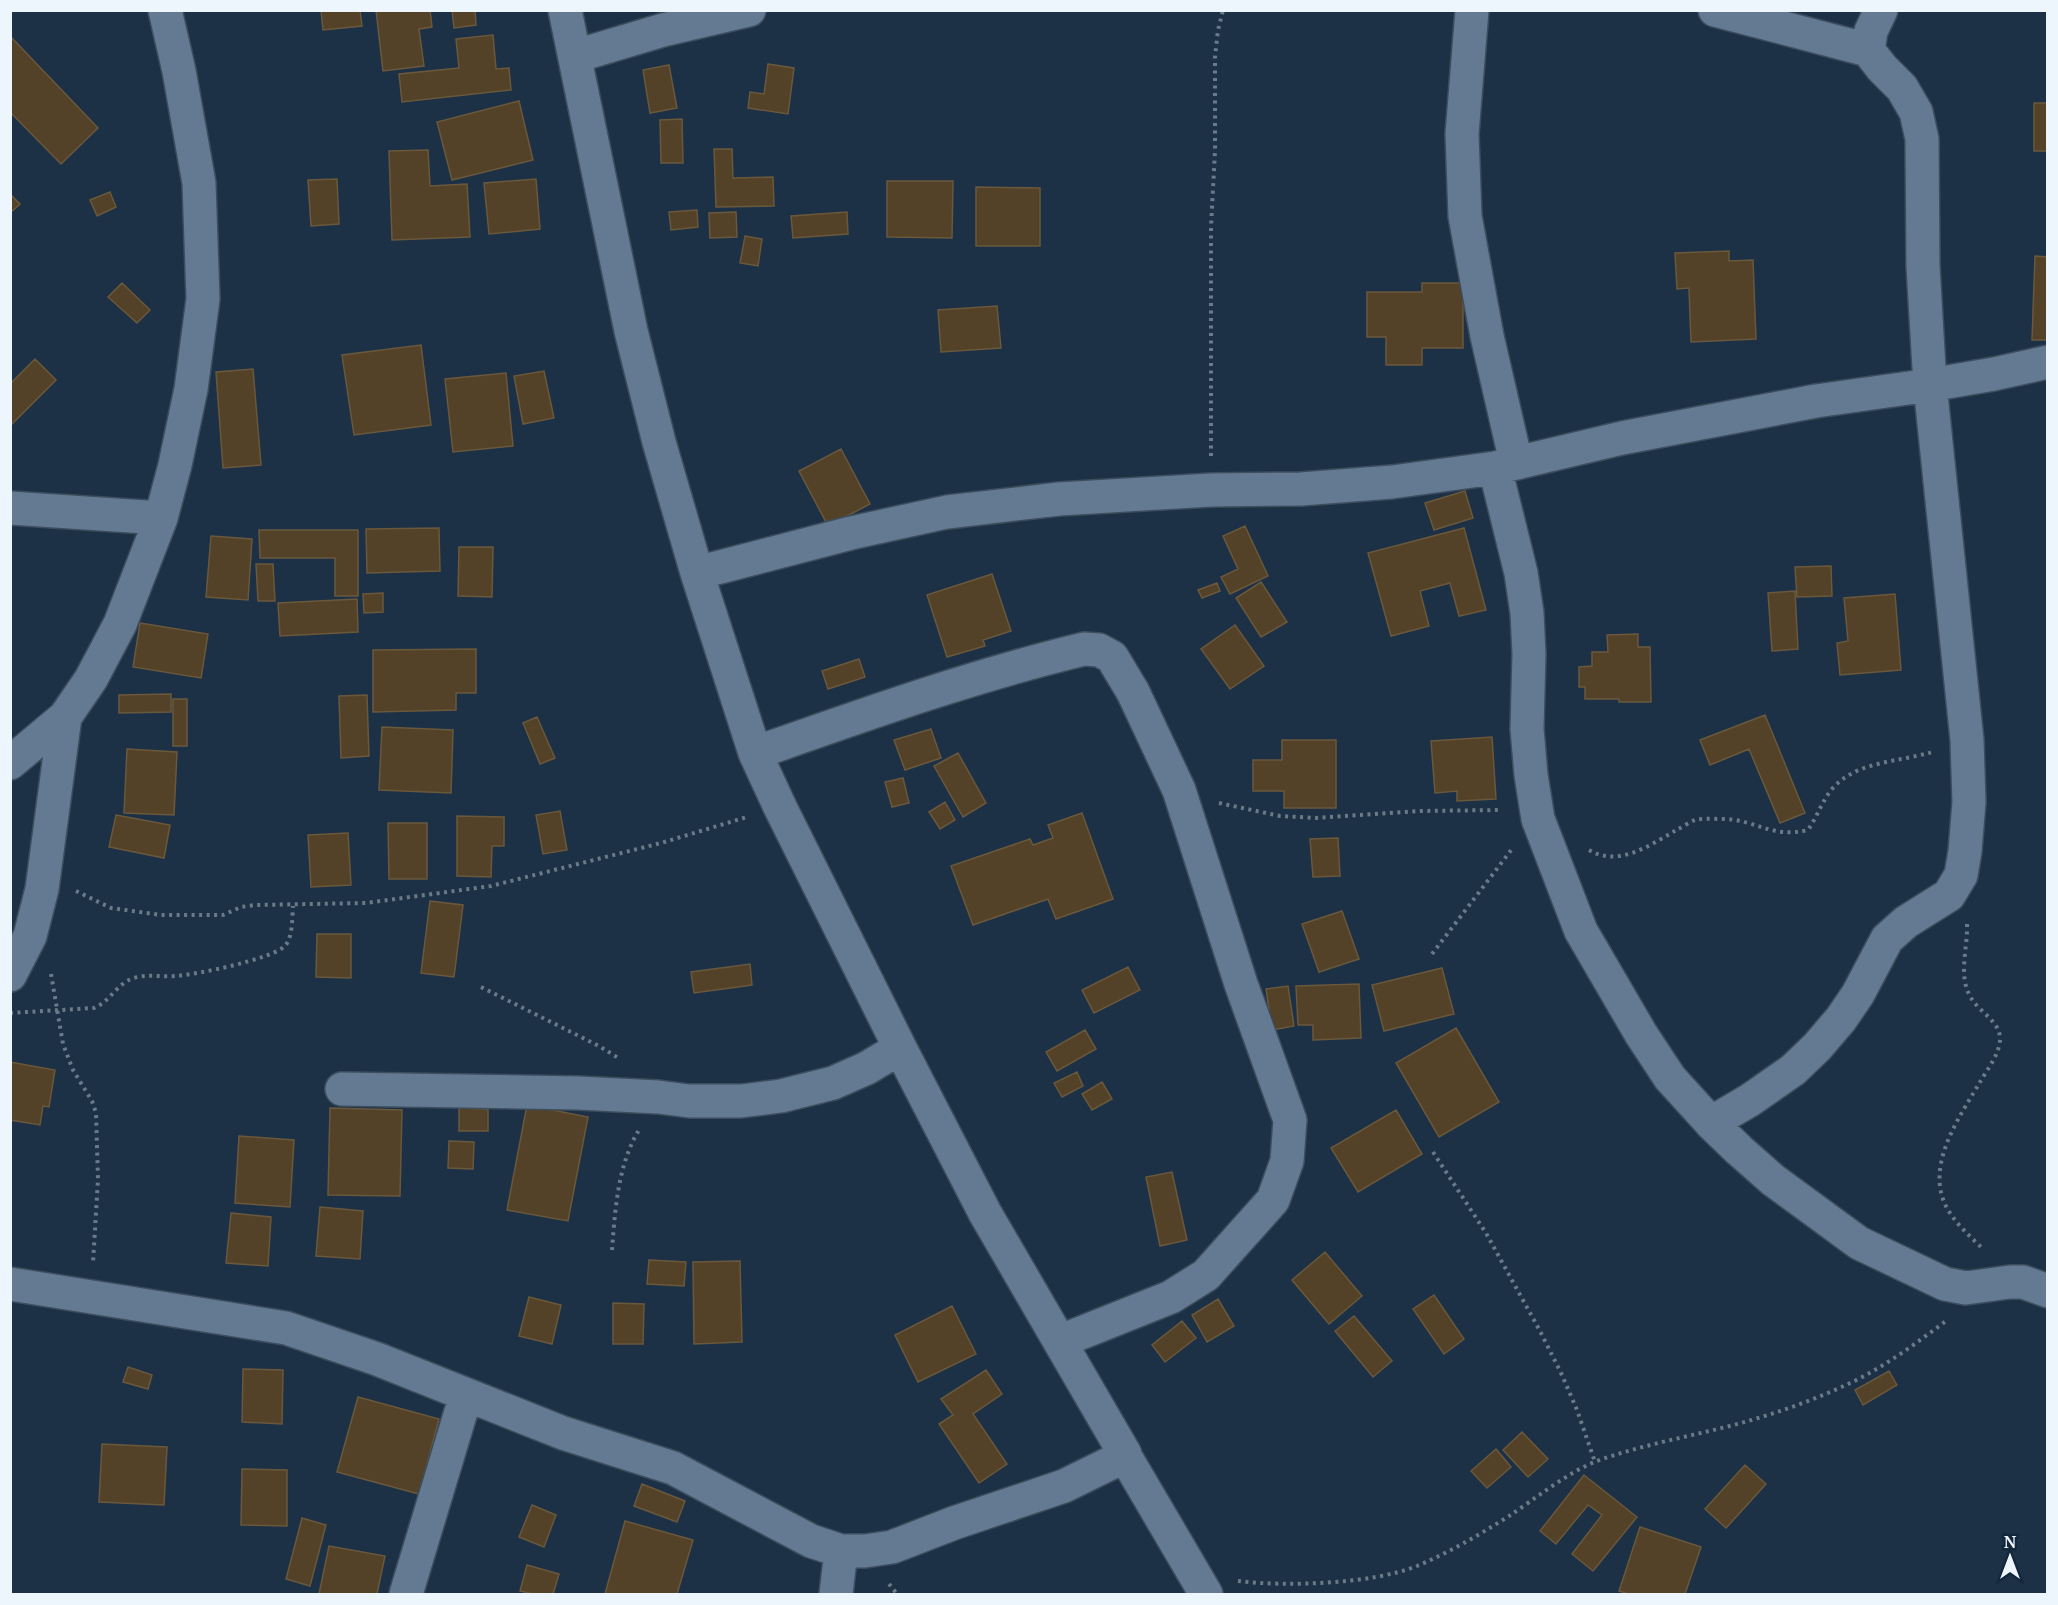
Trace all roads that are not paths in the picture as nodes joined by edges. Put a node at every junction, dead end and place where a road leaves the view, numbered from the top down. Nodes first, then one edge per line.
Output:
1 (165, 10) edge
2 (565, 10) edge
3 (749, 10) edge
4 (1472, 10) edge
5 (1715, 10) edge
6 (1881, 10) edge
7 (1868, 50) junction
8 (576, 56) junction
9 (2048, 362) edge
10 (1930, 385) junction
11 (1505, 465) junction
12 (10, 508) edge
13 (161, 518) junction
14 (697, 573) junction
15 (65, 717) junction
16 (755, 753) junction
17 (10, 763) edge
18 (10, 975) edge
19 (900, 1048) junction
20 (342, 1089) dead end
21 (1711, 1123) junction
22 (10, 1284) edge
23 (2048, 1291) edge
24 (1061, 1341) junction
25 (466, 1395) junction
26 (1125, 1456) junction
27 (841, 1551) junction
28 (1201, 1585) edge
29 (406, 1594) edge
30 (836, 1594) edge

1 - 13 street
2 - 8 street
3 - 8 street
4 - 11 street
5 - 7 street
6 - 7 street
7 - 10 street
8 - 14 street
9 - 10 street
10 - 11 street
10 - 21 street
11 - 14 street
11 - 21 street
12 - 13 street
13 - 15 street
14 - 16 street
15 - 17 street
15 - 18 street
16 - 19 street
16 - 24 street
19 - 20 street
19 - 24 street
21 - 23 street
22 - 25 street
24 - 26 street
25 - 27 street
25 - 29 street
26 - 27 street
26 - 28 street
27 - 30 street

